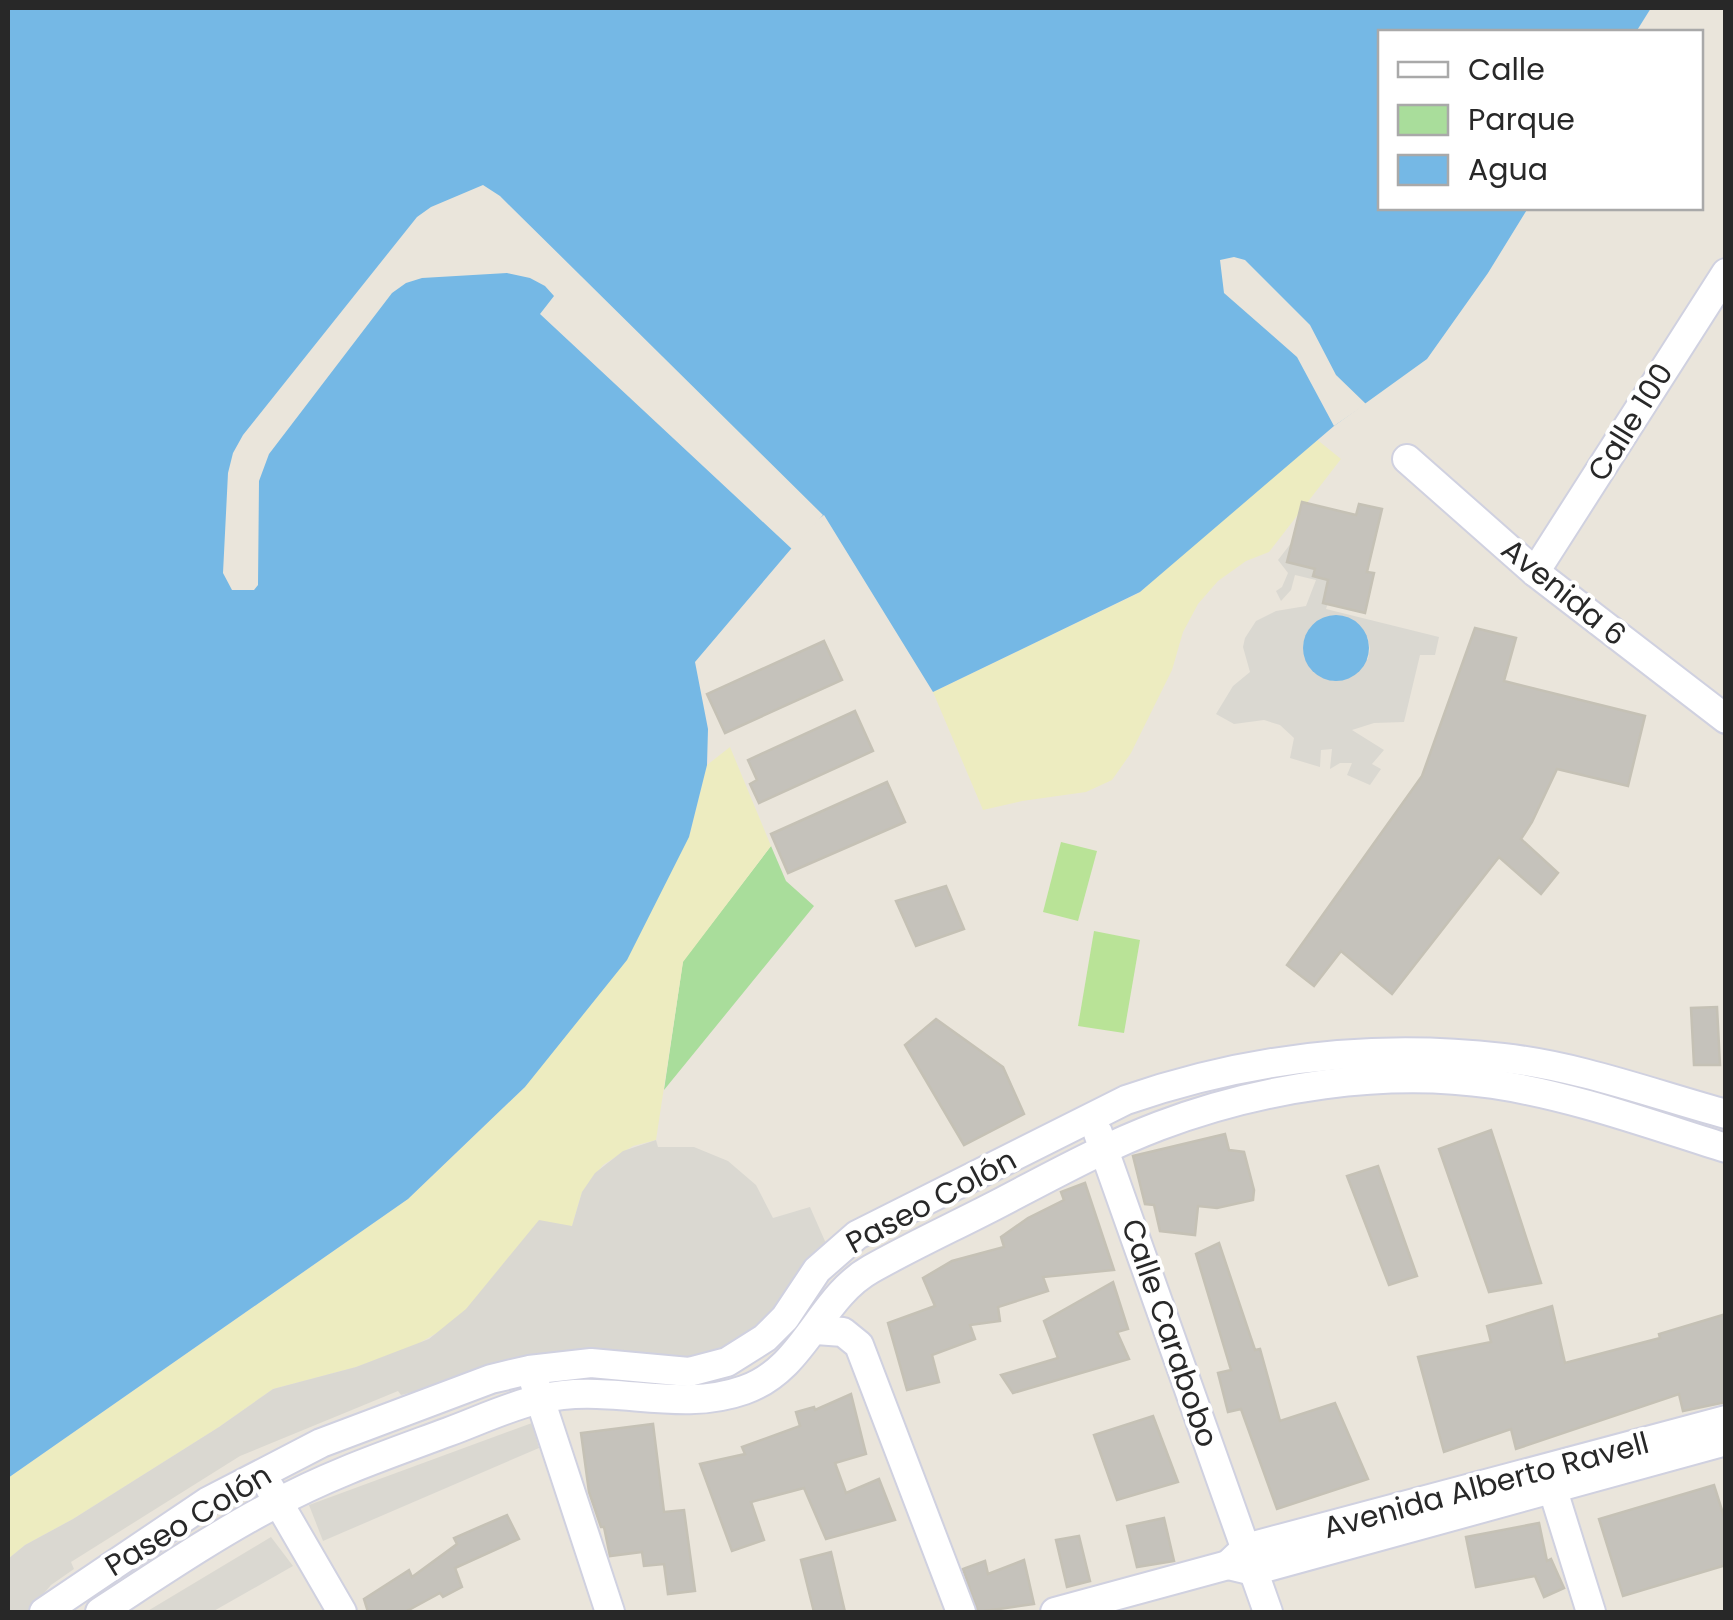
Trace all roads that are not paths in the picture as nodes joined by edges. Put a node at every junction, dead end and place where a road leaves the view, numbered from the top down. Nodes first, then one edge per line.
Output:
1 (1725, 276) edge
2 (1406, 459) dead end
3 (1535, 572) junction
4 (1726, 719) edge
5 (1726, 1114) edge
6 (1090, 1118) junction
7 (1726, 1148) edge
8 (1105, 1149) junction
9 (836, 1250) junction
10 (855, 1281) junction
11 (816, 1330) junction
12 (529, 1370) junction
13 (542, 1398) junction
14 (1726, 1420) edge
15 (1726, 1442) edge
16 (262, 1474) junction
17 (1549, 1479) junction
18 (278, 1502) junction
19 (1242, 1561) junction
20 (44, 1612) edge
21 (100, 1612) edge
22 (342, 1612) edge
23 (610, 1612) edge
24 (961, 1612) edge
25 (1055, 1612) edge
26 (1268, 1612) edge
27 (1591, 1612) edge

1 - 3 street, Calle 100
2 - 3 street, Avenida 6
3 - 4 street, Avenida 6
5 - 6 street, Paseo Colón
6 - 8 street, Calle Carabobo
6 - 9 street, Paseo Colón
7 - 8 street, Paseo Colón
8 - 10 street, Paseo Colón
8 - 19 street, Calle Carabobo
9 - 10 street
9 - 12 street, Paseo Colón
10 - 11 street, Paseo Colón
11 - 13 street, Paseo Colón
11 - 24 street
12 - 13 street
12 - 16 street, Paseo Colón
13 - 18 street, Paseo Colón
13 - 23 street
14 - 17 street, Avenida Alberto Ravell
15 - 17 street, Avenida Alberto Ravell
16 - 18 street
16 - 20 street, Paseo Colón
17 - 19 street, Avenida Alberto Ravell
17 - 27 street
18 - 21 street, Paseo Colón
18 - 22 street
19 - 25 street, Avenida Alberto Ravell
19 - 26 street, Calle Carabobo

